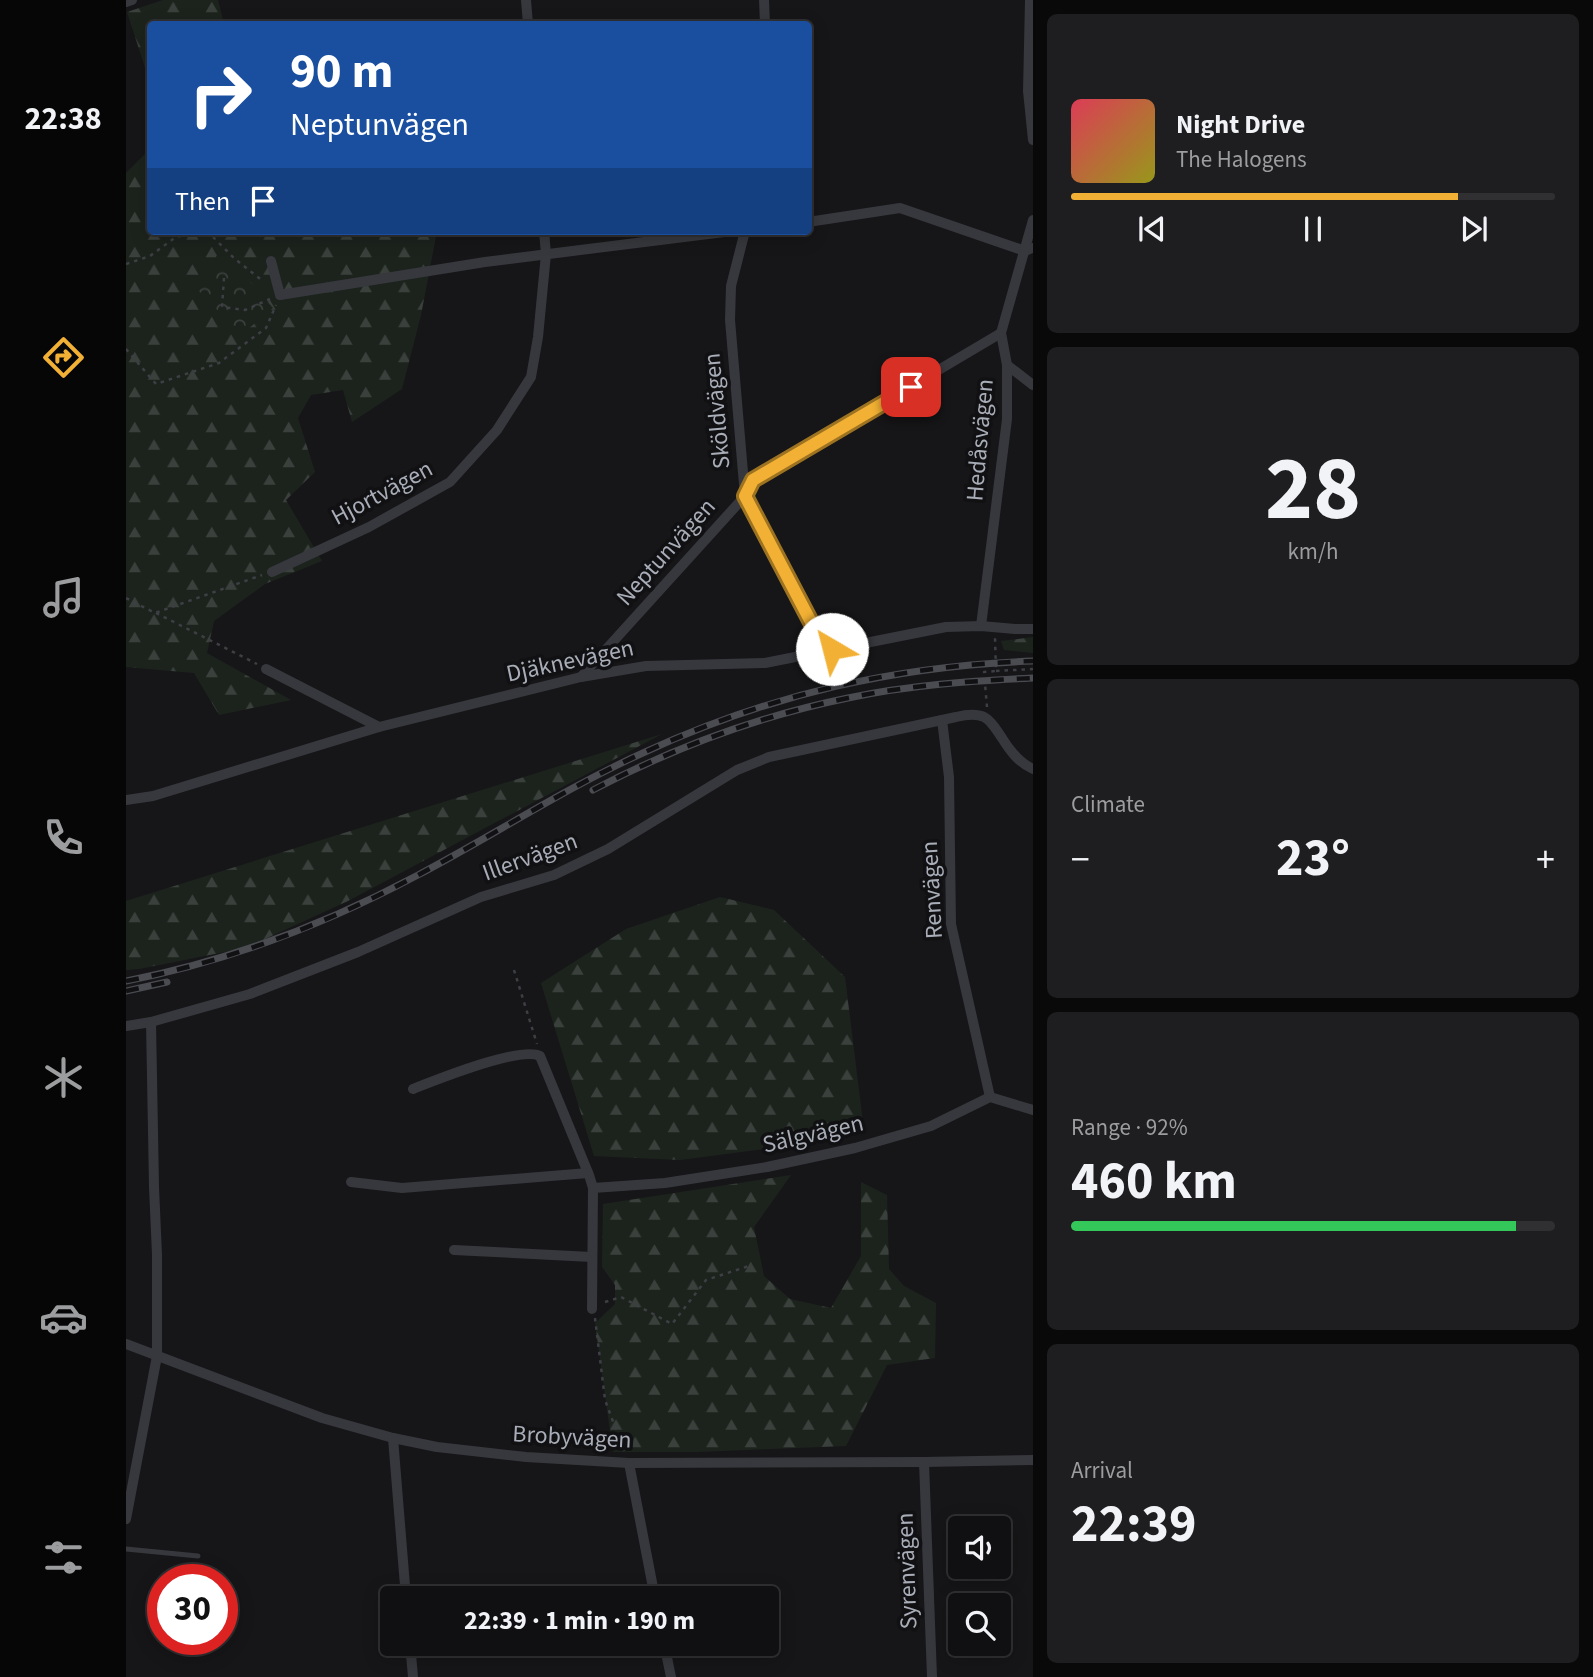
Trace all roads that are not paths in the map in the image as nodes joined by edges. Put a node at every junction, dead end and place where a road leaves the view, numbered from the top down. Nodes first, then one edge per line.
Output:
1 (526, 0) edge
2 (764, 0) edge
3 (1030, 0) edge
4 (528, 21) edge
5 (765, 21) edge
6 (1033, 140) edge
7 (1033, 220) edge
8 (812, 221) edge
9 (544, 235) edge
10 (700, 235) edge
11 (744, 235) edge
12 (1029, 249) edge
13 (546, 254) junction
14 (271, 261) dead end
15 (1001, 333) junction
16 (1007, 365) junction
17 (1033, 385) edge
18 (745, 496) junction
19 (272, 572) road end
20 (981, 626) junction
21 (1033, 629) edge
22 (832, 649) junction
23 (266, 668) road end
24 (581, 677) junction
25 (942, 720) junction
26 (379, 727) junction
27 (1033, 769) edge
28 (126, 800) edge
29 (152, 1022) junction
30 (126, 1026) edge
31 (412, 1089) dead end
32 (990, 1097) junction
33 (1033, 1110) edge
34 (588, 1173) junction
35 (351, 1182) dead end
36 (593, 1188) junction
37 (454, 1250) dead end
38 (592, 1257) junction
39 (592, 1309) road end
40 (126, 1344) edge
41 (157, 1356) junction
42 (393, 1438) junction
43 (1033, 1460) edge
44 (924, 1462) junction
45 (629, 1463) junction
46 (126, 1519) edge
47 (126, 1549) edge
48 (198, 1556) dead end
49 (405, 1586) edge
50 (652, 1586) edge
51 (411, 1656) edge
52 (667, 1656) edge
53 (412, 1677) edge
54 (671, 1677) edge
55 (932, 1677) edge

1 - 4 street
2 - 5 street
3 - 6 street
7 - 12 street, Hedåsvägen
8 - 12 street
9 - 13 street, Hjortvägen
10 - 13 street
11 - 18 street, Sköldvägen
12 - 15 street, Hedåsvägen
13 - 14 street
13 - 19 street, Hjortvägen
15 - 16 street, Hedåsvägen
15 - 18 street, Neptunvägen
16 - 17 street
16 - 20 street, Hedåsvägen
18 - 22 street, Sköldvägen
18 - 24 street, Neptunvägen
20 - 21 street, Djäknevägen
20 - 22 street, Djäknevägen
22 - 24 street, Djäknevägen
23 - 26 street
24 - 26 street, Djäknevägen
25 - 27 street, Illervägen
25 - 29 street, Illervägen
25 - 32 street, Renvägen
26 - 28 street, Djäknevägen
29 - 30 street, Illervägen
29 - 41 street
31 - 34 street
32 - 33 street
32 - 36 street, Sälgvägen
34 - 35 street
34 - 36 street
36 - 38 street
37 - 38 street
38 - 39 street
40 - 41 street, Brobyvägen
41 - 42 street, Brobyvägen
41 - 46 street
42 - 45 street, Brobyvägen
42 - 49 street
43 - 44 street, Brobyvägen
44 - 45 street, Brobyvägen
44 - 55 street, Syrenvägen
45 - 50 street
47 - 48 lane
51 - 53 street
52 - 54 street

